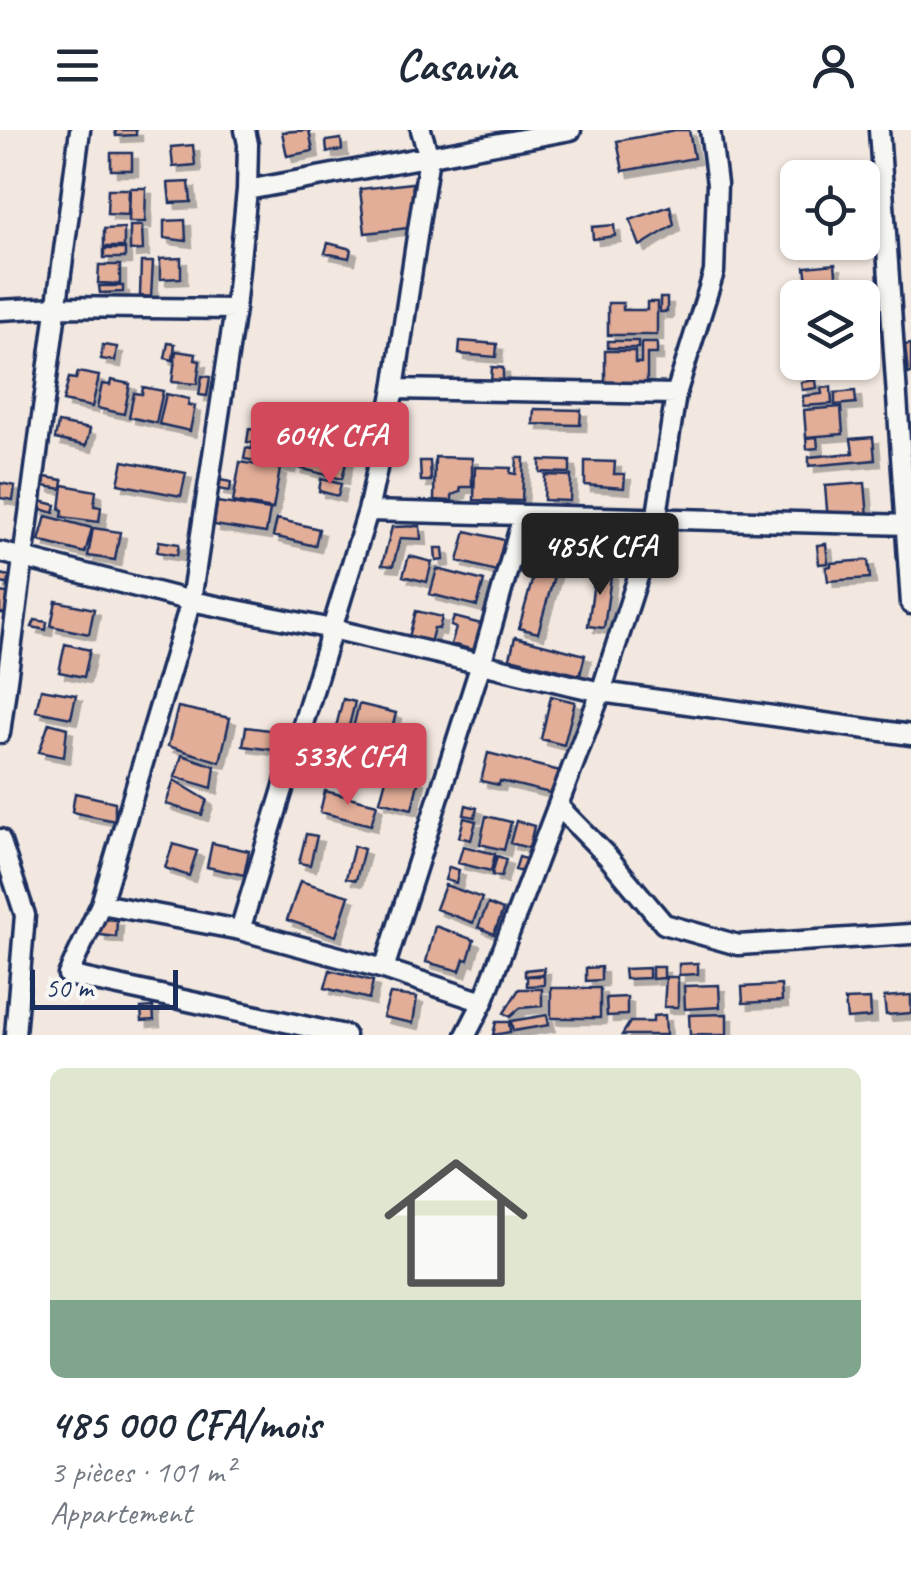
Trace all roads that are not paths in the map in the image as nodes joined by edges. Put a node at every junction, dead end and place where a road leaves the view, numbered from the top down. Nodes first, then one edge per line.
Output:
1 (80, 130) edge
2 (246, 130) edge
3 (422, 130) edge
4 (571, 130) edge
5 (710, 130) edge
6 (879, 130) edge
7 (429, 157) junction
8 (247, 190) junction
9 (57, 307) junction
10 (235, 308) junction
11 (0, 310) edge
12 (394, 389) junction
13 (676, 394) junction
14 (368, 511) junction
15 (523, 516) junction
16 (656, 521) junction
17 (908, 525) edge
18 (0, 552) edge
19 (24, 557) junction
20 (191, 601) junction
21 (911, 604) edge
22 (332, 629) junction
23 (481, 664) junction
24 (601, 692) junction
25 (0, 733) edge
26 (911, 735) edge
27 (558, 806) junction
28 (0, 839) edge
29 (100, 904) junction
30 (240, 930) junction
31 (911, 934) edge
32 (384, 968) junction
33 (483, 1002) junction
34 (15, 1035) edge
35 (345, 1035) edge
36 (466, 1035) edge

1 - 9 street
2 - 8 street
3 - 7 street
4 - 7 street
5 - 13 street
6 - 17 street
7 - 8 street
7 - 12 street
8 - 10 street
9 - 10 street
9 - 11 street
9 - 19 street
10 - 20 street
12 - 13 street
12 - 14 street
13 - 16 street
14 - 15 street
14 - 22 street
15 - 16 street
15 - 23 street
16 - 17 street
16 - 24 street
17 - 21 street
18 - 19 street
19 - 20 street
19 - 25 street
20 - 22 street
20 - 29 street
22 - 23 street
22 - 30 street
23 - 24 street
23 - 32 street
24 - 26 street
24 - 27 street
27 - 31 street
27 - 33 street
28 - 34 street
29 - 30 street
29 - 35 street
30 - 32 street
32 - 33 street
33 - 36 street

